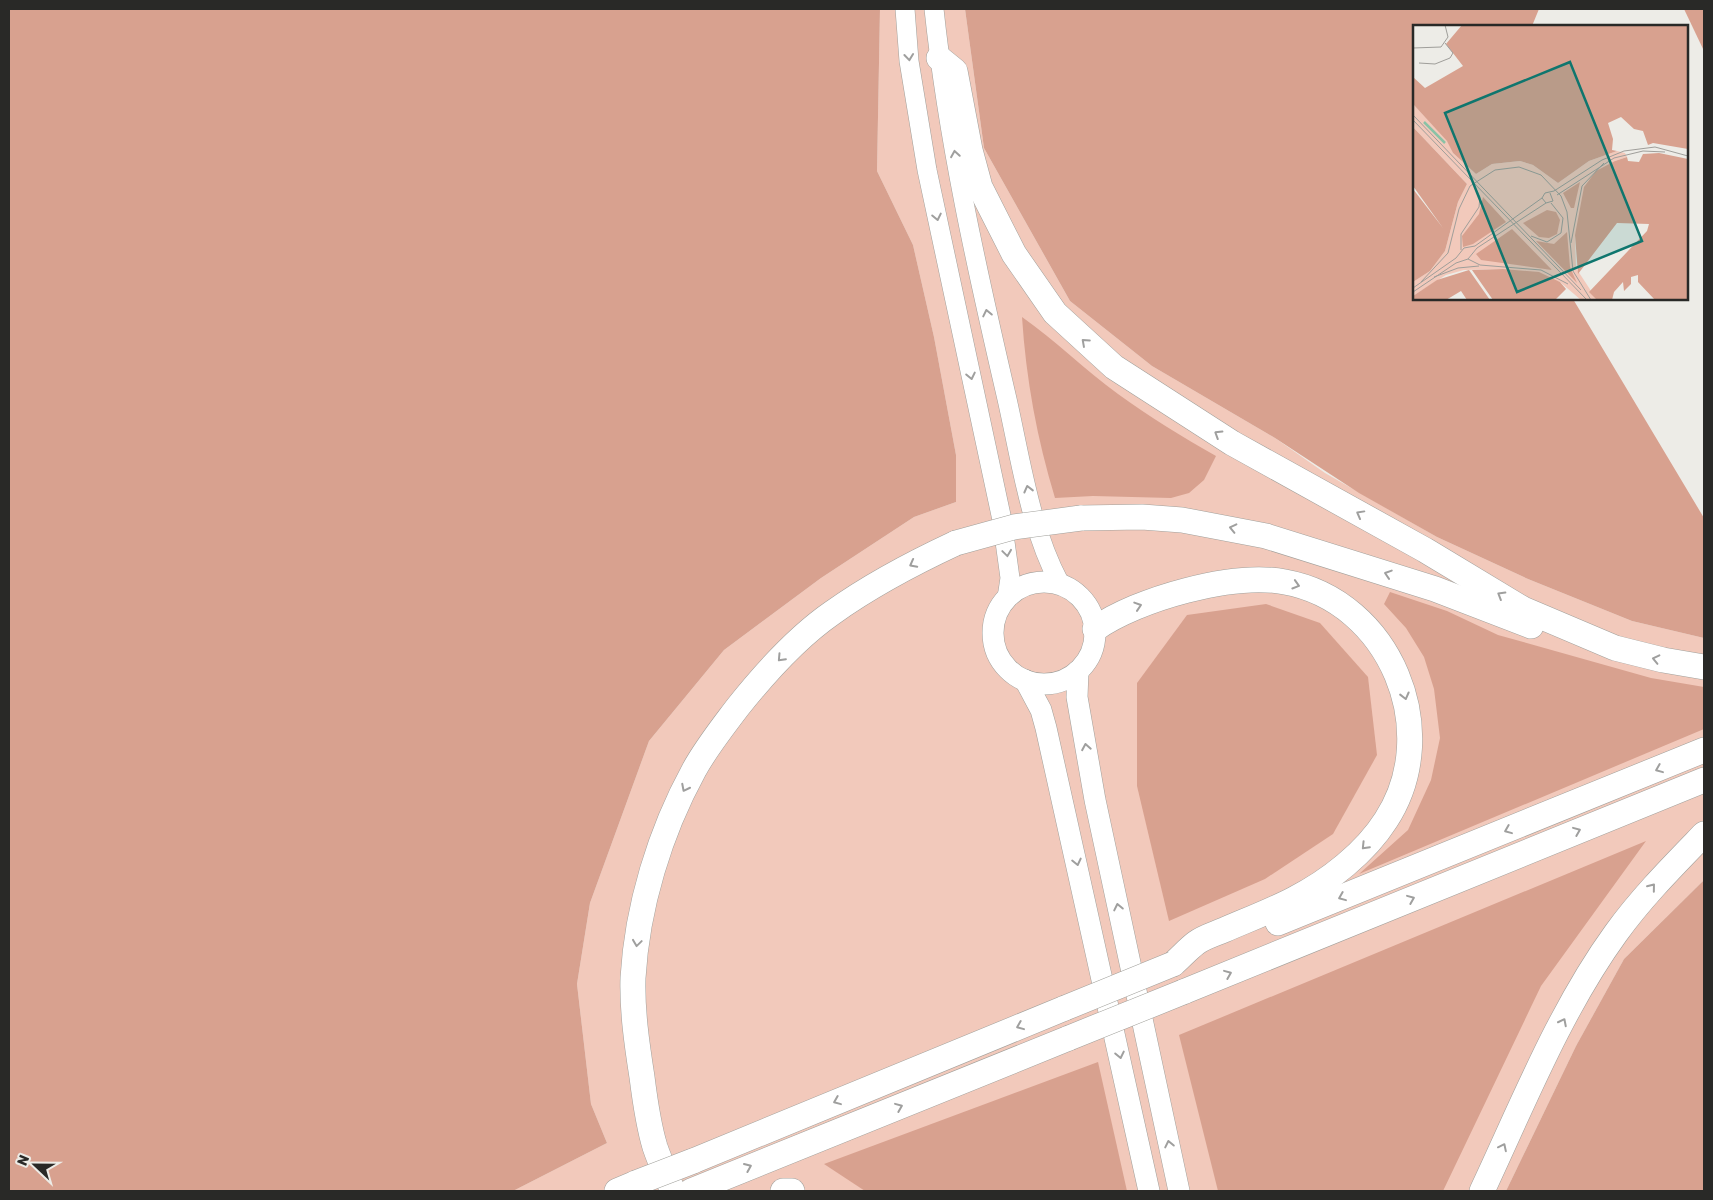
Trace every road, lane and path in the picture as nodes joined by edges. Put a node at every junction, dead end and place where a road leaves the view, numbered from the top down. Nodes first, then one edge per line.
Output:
1 (905, 9) edge
2 (934, 9) edge
3 (939, 58) junction
4 (1060, 584) junction
5 (1007, 598) junction
6 (1095, 629) junction
7 (1608, 645) junction
8 (1704, 667) edge
9 (1078, 671) junction
10 (1025, 680) junction
11 (1704, 750) edge
12 (1704, 780) edge
13 (1704, 834) edge
14 (1173, 964) junction
15 (627, 1187) edge
16 (697, 1189) edge
17 (673, 1191) edge
18 (783, 1191) edge
19 (792, 1191) edge
20 (1149, 1191) edge
21 (1179, 1191) edge
22 (1482, 1191) edge

1 -> 5 main road
2 - 3 main road
4 -> 3 main road
7 -> 3 highway
4 - 5 main road
4 - 6 main road
5 - 10 main road
6 - 9 main road
6 -> 14 highway
8 -> 7 highway
7 -> 17 highway, bridge
9 - 10 main road
21 -> 9 main road
10 -> 20 main road
11 -> 14 highway
16 -> 12 highway, bridge
22 -> 13 highway
14 -> 15 highway, bridge
18 - 19 highway

